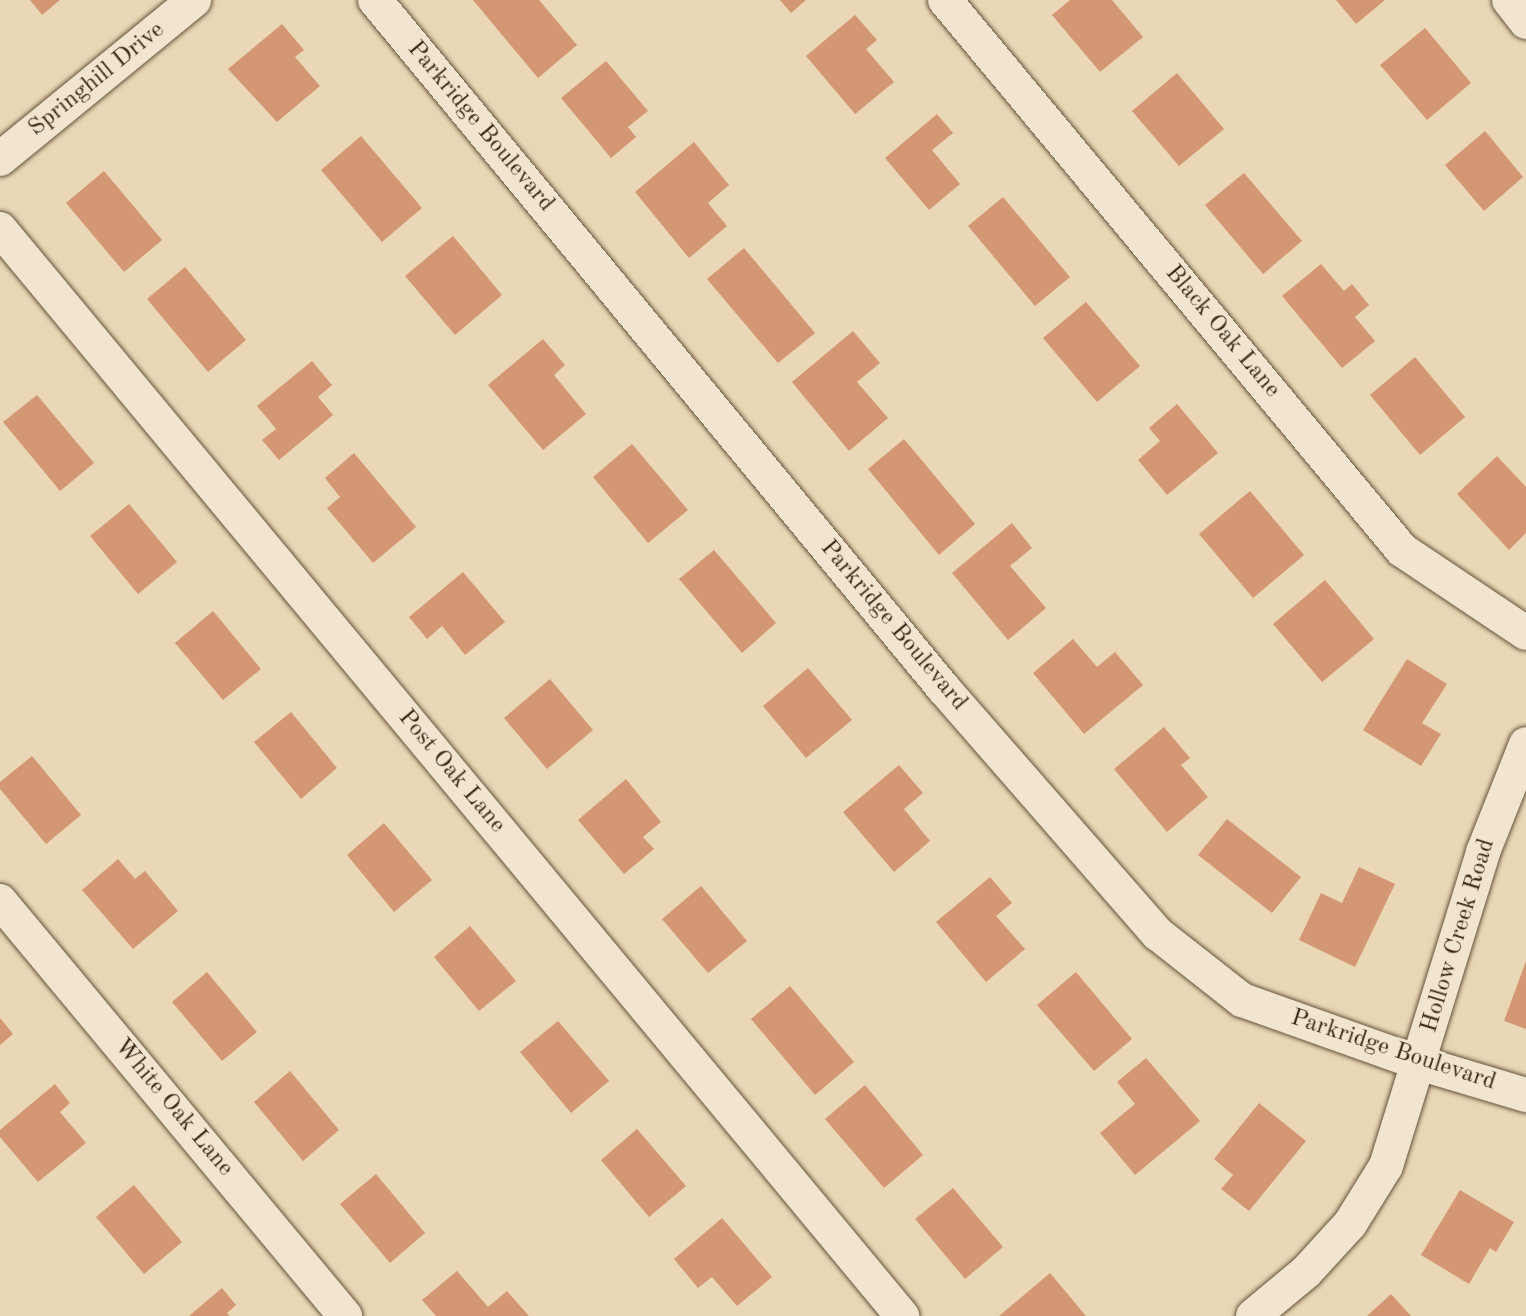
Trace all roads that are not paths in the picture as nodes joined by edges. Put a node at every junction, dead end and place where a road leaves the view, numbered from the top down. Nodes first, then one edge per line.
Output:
1 (194, 0) edge
2 (375, 0) edge
3 (945, 0) edge
4 (1509, 0) edge
5 (1526, 22) edge
6 (0, 159) edge
7 (0, 229) edge
8 (1526, 633) edge
9 (1526, 744) edge
10 (0, 901) edge
11 (1419, 1063) junction
12 (1526, 1095) edge
13 (345, 1316) edge
14 (902, 1316) edge
15 (1253, 1316) edge

1 - 6 street, Springhill Drive
2 - 11 street, Parkridge Boulevard
3 - 8 street, Black Oak Lane
4 - 5 street
7 - 14 street, Post Oak Lane
9 - 11 street, Hollow Creek Road
10 - 13 street, White Oak Lane
11 - 12 street, Parkridge Boulevard
11 - 15 street, Hollow Creek Road

